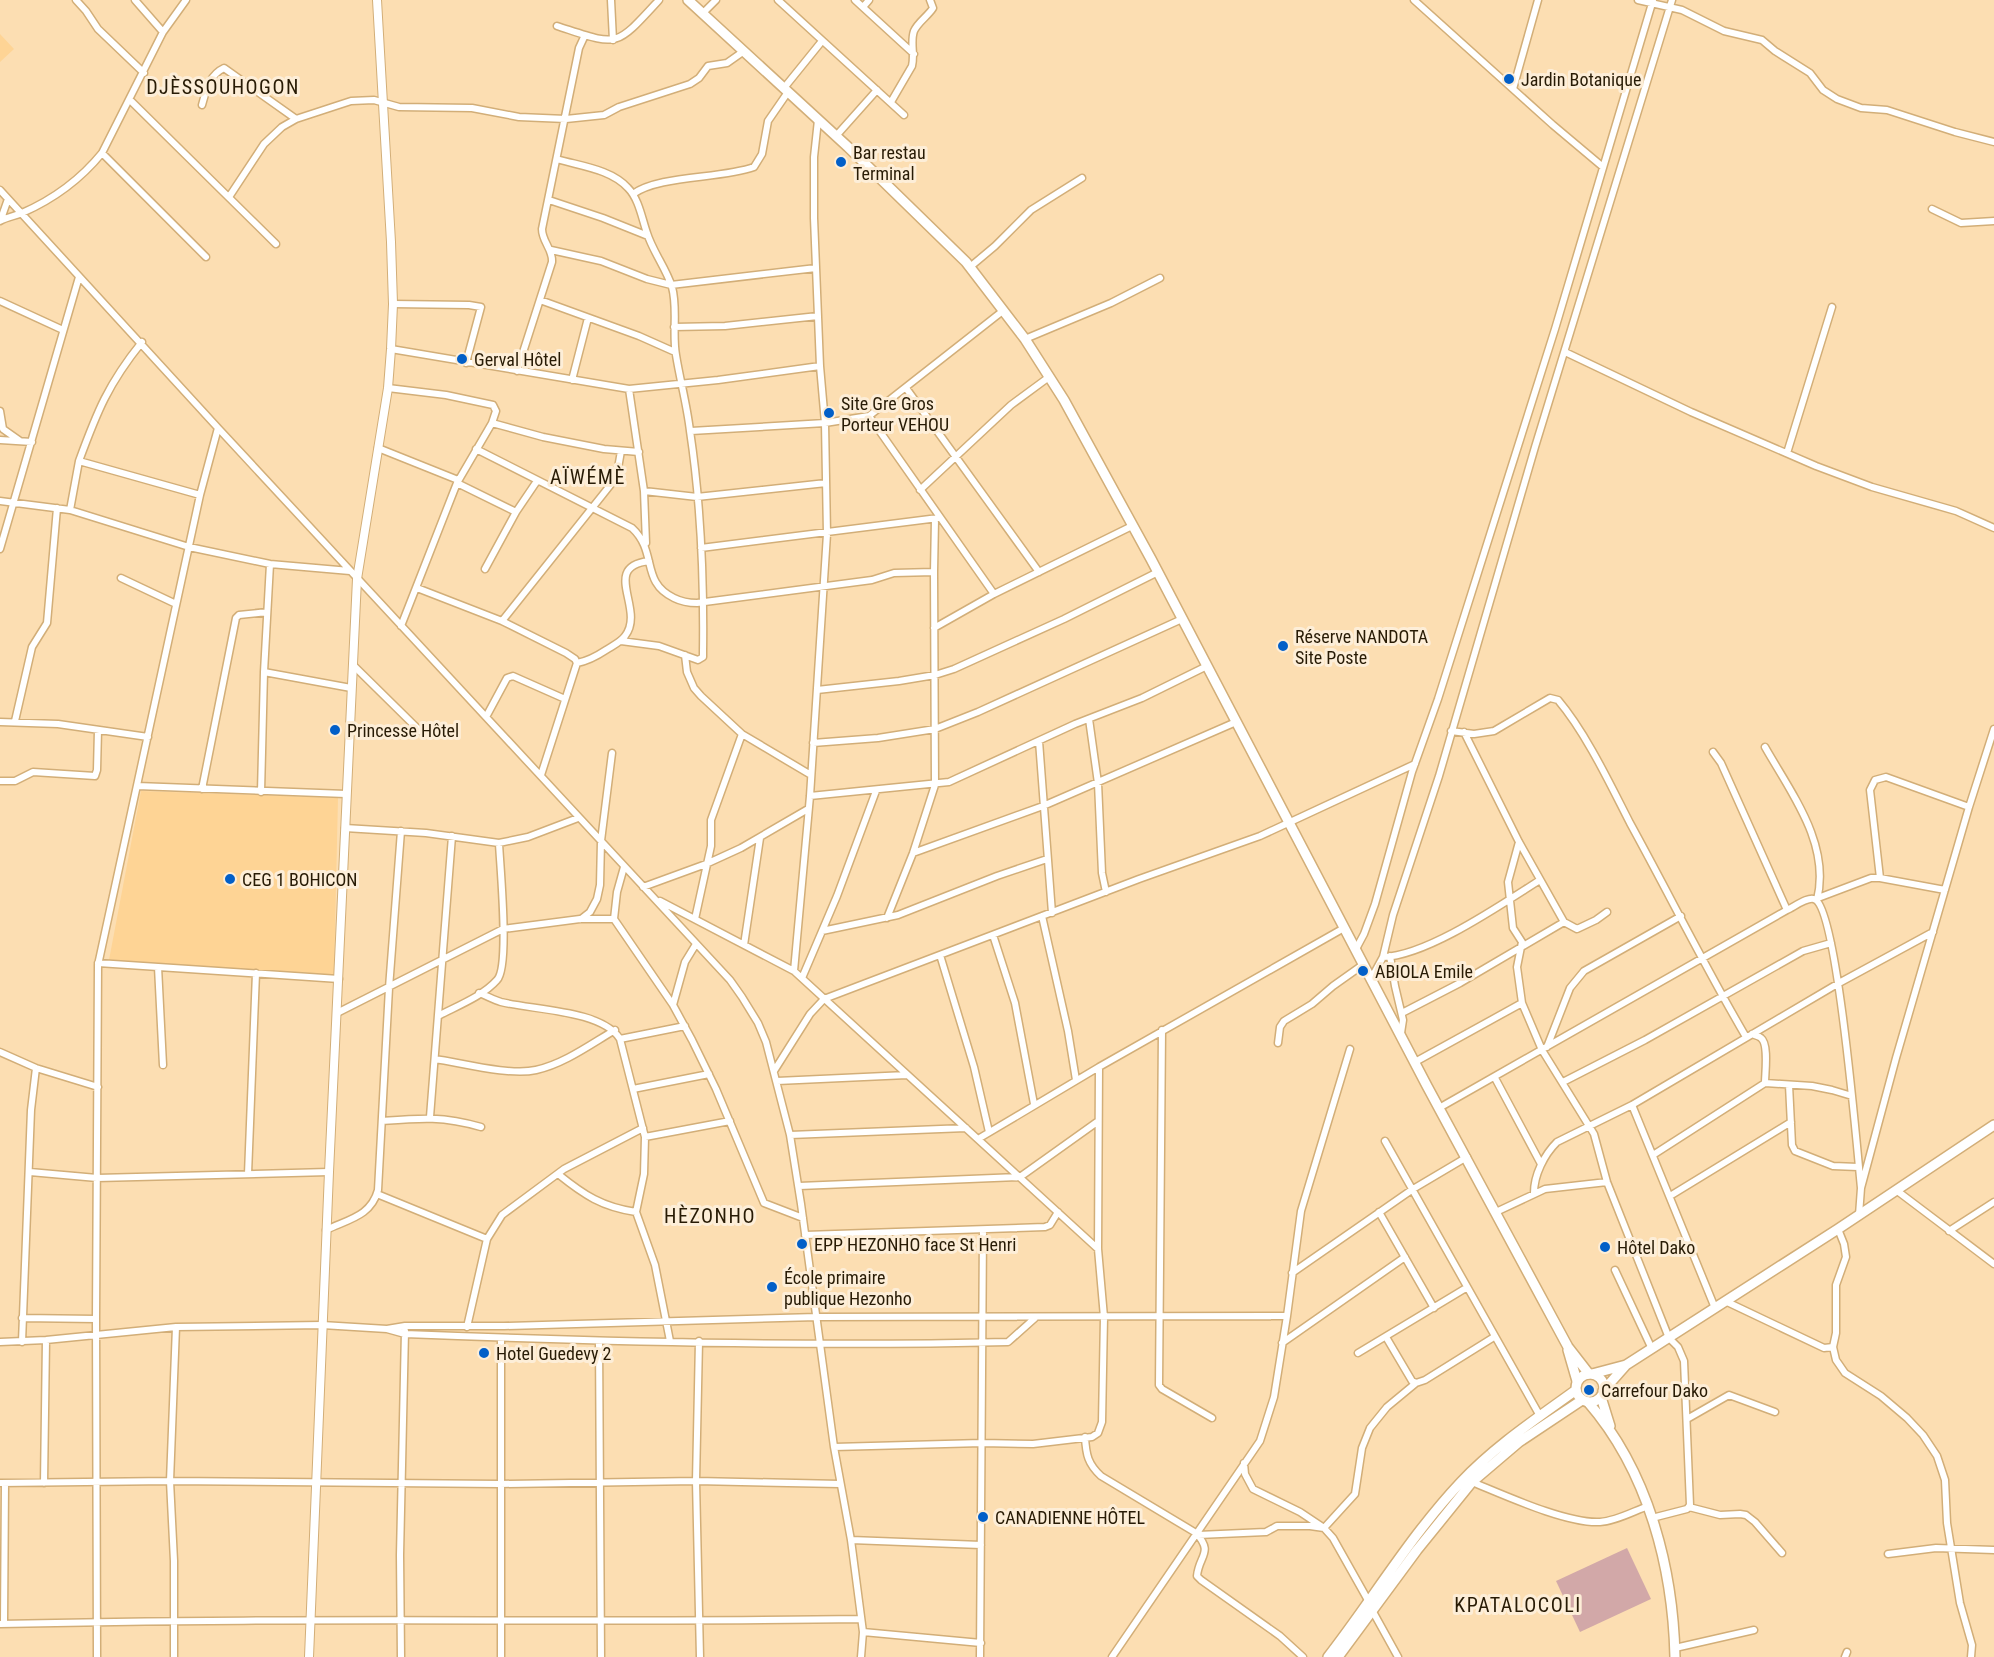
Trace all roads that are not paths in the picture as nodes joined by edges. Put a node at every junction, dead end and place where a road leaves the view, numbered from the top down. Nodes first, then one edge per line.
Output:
1 (76, 0) edge
2 (135, 0) edge
3 (186, 0) edge
4 (377, 0) edge
5 (611, 0) edge
6 (659, 0) edge
7 (688, 0) edge
8 (716, 0) edge
9 (778, 0) edge
10 (855, 0) edge
11 (869, 0) edge
12 (930, 0) edge
13 (1414, 0) edge
14 (1538, 0) edge
15 (1638, 0) edge
16 (1653, 2) edge
17 (1671, 3) edge
18 (863, 7) junction
19 (703, 13) junction
20 (556, 26) dead end
21 (163, 32) junction
22 (585, 35) junction
23 (613, 40) junction
24 (822, 42) junction
25 (744, 51) junction
26 (914, 54) junction
27 (144, 73) junction
28 (1513, 89) junction
29 (786, 90) junction
30 (877, 90) junction
31 (130, 100) junction
32 (891, 102) junction
33 (384, 103) junction
34 (202, 105) dead end
35 (904, 115) dead end
36 (296, 119) junction
37 (566, 119) junction
38 (818, 120) junction
39 (836, 136) junction
40 (1994, 142) edge
41 (102, 153) junction
42 (557, 159) junction
43 (1603, 167) junction
44 (1082, 178) dead end
45 (0, 190) edge
46 (633, 194) junction
47 (229, 197) junction
48 (8, 199) junction
49 (549, 200) junction
50 (1932, 209) dead end
51 (21, 213) junction
52 (1, 220) edge
53 (1994, 221) edge
54 (648, 236) junction
55 (276, 244) dead end
56 (551, 250) junction
57 (206, 257) dead end
58 (970, 267) junction
59 (816, 268) junction
60 (79, 276) junction
61 (1160, 278) dead end
62 (671, 285) junction
63 (540, 300) junction
64 (0, 301) edge
65 (393, 304) junction
66 (1832, 307) dead end
67 (1004, 310) junction
68 (818, 316) junction
69 (588, 318) junction
70 (674, 327) junction
71 (63, 330) junction
72 (1025, 339) junction
73 (142, 342) junction
74 (391, 349) junction
75 (675, 352) junction
76 (1565, 352) junction
77 (466, 363) junction
78 (820, 366) junction
79 (517, 371) junction
80 (1049, 376) junction
81 (572, 380) junction
82 (683, 384) junction
83 (388, 388) junction
84 (906, 388) junction
85 (629, 389) junction
86 (0, 411) edge
87 (868, 417) junction
88 (492, 423) junction
89 (825, 423) junction
90 (218, 428) junction
91 (2, 431) edge
92 (691, 431) junction
93 (0, 440) edge
94 (20, 441) junction
95 (32, 442) junction
96 (378, 448) junction
97 (476, 449) junction
98 (621, 451) junction
99 (639, 452) junction
100 (1787, 453) junction
101 (956, 455) junction
102 (79, 461) junction
103 (457, 481) junction
104 (537, 481) junction
105 (826, 483) junction
106 (920, 490) junction
107 (644, 491) junction
108 (200, 495) junction
109 (697, 497) junction
110 (0, 501) edge
111 (14, 502) junction
112 (594, 507) junction
113 (57, 508) junction
114 (70, 510) junction
115 (516, 512) junction
116 (937, 518) junction
117 (1132, 526) junction
118 (1994, 528) edge
119 (827, 534) junction
120 (189, 547) junction
121 (701, 548) junction
122 (0, 549) edge
123 (647, 549) junction
124 (649, 561) junction
125 (270, 564) junction
126 (485, 569) dead end
127 (350, 571) junction
128 (934, 572) junction
129 (1040, 572) junction
130 (1158, 572) junction
131 (121, 578) dead end
132 (357, 579) junction
133 (823, 587) junction
134 (417, 588) junction
135 (994, 594) junction
136 (704, 602) junction
137 (176, 604) junction
138 (267, 612) junction
139 (1182, 619) junction
140 (502, 621) junction
141 (401, 626) junction
142 (934, 628) junction
143 (621, 640) junction
144 (685, 655) junction
145 (577, 663) junction
146 (352, 664) junction
147 (1207, 666) junction
148 (264, 672) junction
149 (935, 675) junction
150 (351, 688) junction
151 (817, 690) junction
152 (565, 699) junction
153 (486, 717) junction
154 (1089, 719) junction
155 (15, 721) junction
156 (0, 722) edge
157 (1236, 722) junction
158 (935, 729) junction
159 (1994, 729) edge
160 (98, 730) junction
161 (420, 731) dead end
162 (1451, 731) junction
163 (1464, 732) junction
164 (742, 734) junction
165 (148, 737) junction
166 (1039, 741) junction
167 (813, 743) junction
168 (1764, 747) dead end
169 (1713, 752) dead end
170 (612, 753) dead end
171 (1415, 764) junction
172 (541, 775) junction
173 (811, 776) junction
174 (0, 781) edge
175 (1098, 783) junction
176 (935, 785) junction
177 (136, 786) junction
178 (202, 789) junction
179 (876, 791) junction
180 (261, 792) junction
181 (346, 794) junction
182 (810, 796) junction
183 (1043, 806) junction
184 (1969, 807) junction
185 (808, 809) junction
186 (578, 818) junction
187 (1290, 822) junction
188 (345, 828) junction
189 (401, 831) junction
190 (452, 836) junction
191 (759, 838) junction
192 (601, 841) junction
193 (500, 843) junction
194 (1519, 843) junction
195 (913, 853) junction
196 (1047, 859) junction
197 (706, 864) junction
198 (624, 867) junction
199 (1880, 878) junction
200 (1540, 880) junction
201 (644, 887) junction
202 (1945, 890) junction
203 (1106, 892) junction
204 (655, 898) junction
205 (1510, 899) junction
206 (1817, 899) junction
207 (1787, 910) junction
208 (1607, 912) dead end
209 (1052, 913) junction
210 (1042, 916) junction
211 (1681, 916) junction
212 (887, 918) junction
213 (580, 919) junction
214 (614, 919) junction
215 (695, 919) junction
216 (1564, 922) junction
217 (1344, 928) junction
218 (503, 929) junction
219 (822, 931) junction
220 (1933, 932) junction
221 (993, 935) junction
222 (1831, 943) junction
223 (696, 944) junction
224 (744, 945) junction
225 (1356, 949) junction
226 (1521, 949) junction
227 (940, 955) junction
228 (1386, 956) junction
229 (443, 958) junction
230 (1702, 959) junction
231 (98, 963) junction
232 (1364, 964) junction
233 (158, 967) junction
234 (794, 970) junction
235 (256, 973) junction
236 (801, 978) junction
237 (339, 979) junction
238 (1371, 979) junction
239 (1839, 983) junction
240 (389, 988) junction
241 (479, 993) junction
242 (1723, 997) junction
243 (824, 999) junction
244 (1522, 1003) junction
245 (673, 1005) junction
246 (337, 1013) junction
247 (1402, 1013) junction
248 (438, 1016) junction
249 (685, 1026) junction
250 (615, 1030) junction
251 (1162, 1030) junction
252 (1401, 1033) junction
253 (1749, 1036) junction
254 (620, 1039) junction
255 (1278, 1043) dead end
256 (1350, 1049) dead end
257 (1545, 1049) junction
258 (0, 1052) edge
259 (435, 1059) junction
260 (1415, 1062) junction
261 (163, 1065) dead end
262 (1099, 1067) junction
263 (36, 1068) junction
264 (774, 1071) junction
265 (709, 1074) junction
266 (907, 1075) junction
267 (1495, 1078) junction
268 (1076, 1080) junction
269 (777, 1081) junction
270 (1563, 1082) junction
271 (1765, 1083) junction
272 (1789, 1084) junction
273 (98, 1087) junction
274 (633, 1089) junction
275 (1852, 1096) junction
276 (1034, 1104) junction
277 (1632, 1105) junction
278 (1439, 1108) junction
279 (430, 1117) junction
280 (382, 1121) junction
281 (730, 1121) junction
282 (1097, 1122) junction
283 (1791, 1122) junction
284 (1994, 1125) edge
285 (1589, 1126) junction
286 (481, 1127) dead end
287 (643, 1128) junction
288 (966, 1128) junction
289 (989, 1132) junction
290 (790, 1135) junction
291 (645, 1137) junction
292 (978, 1139) junction
293 (1385, 1141) dead end
294 (1653, 1155) junction
295 (1467, 1157) junction
296 (1541, 1164) junction
297 (1858, 1167) junction
298 (30, 1172) junction
299 (329, 1172) junction
300 (558, 1173) junction
301 (248, 1174) junction
302 (1020, 1177) junction
303 (97, 1178) junction
304 (1607, 1182) junction
305 (799, 1186) junction
306 (1860, 1188) junction
307 (1413, 1189) junction
308 (1896, 1190) junction
309 (1534, 1193) junction
310 (377, 1194) junction
311 (1670, 1197) junction
312 (1994, 1202) edge
313 (636, 1212) junction
314 (1058, 1212) junction
315 (1379, 1212) junction
316 (1497, 1212) junction
317 (1858, 1215) junction
318 (803, 1218) junction
319 (1838, 1229) junction
320 (326, 1230) junction
321 (983, 1230) junction
322 (1949, 1231) junction
323 (806, 1235) junction
324 (487, 1239) junction
325 (1098, 1249) junction
326 (1406, 1257) junction
327 (1994, 1264) edge
328 (1615, 1270) dead end
329 (1292, 1274) junction
330 (1466, 1288) junction
331 (1725, 1301) junction
332 (1434, 1308) junction
333 (1715, 1308) junction
334 (1287, 1316) junction
335 (817, 1317) junction
336 (982, 1317) junction
337 (1104, 1317) junction
338 (1160, 1317) junction
339 (22, 1318) junction
340 (1035, 1318) junction
341 (96, 1319) junction
342 (665, 1322) junction
343 (322, 1325) junction
344 (547, 1325) junction
345 (405, 1326) junction
346 (176, 1327) junction
347 (467, 1327) junction
348 (387, 1329) junction
349 (96, 1334) junction
350 (405, 1334) junction
351 (1386, 1337) junction
352 (1494, 1337) junction
353 (501, 1338) junction
354 (547, 1338) junction
355 (1669, 1338) junction
356 (46, 1340) junction
357 (599, 1341) junction
358 (670, 1341) junction
359 (699, 1341) junction
360 (0, 1342) edge
361 (22, 1342) junction
362 (981, 1342) junction
363 (1282, 1343) junction
364 (820, 1344) junction
365 (1568, 1347) junction
366 (1833, 1347) junction
367 (1652, 1348) junction
368 (1358, 1353) dead end
369 (1626, 1365) junction
370 (1590, 1374) junction
371 (1416, 1383) junction
372 (1577, 1386) junction
373 (1602, 1394) junction
374 (1585, 1401) junction
375 (1775, 1412) dead end
376 (1540, 1416) junction
377 (1212, 1418) dead end
378 (1688, 1419) junction
379 (1610, 1429) junction
380 (1085, 1437) junction
381 (982, 1443) junction
382 (834, 1447) junction
383 (1244, 1463) junction
384 (96, 1481) junction
385 (170, 1481) junction
386 (696, 1481) junction
387 (317, 1482) junction
388 (401, 1482) junction
389 (600, 1482) junction
390 (1472, 1482) junction
391 (2, 1483) edge
392 (44, 1483) junction
393 (500, 1484) junction
394 (840, 1484) junction
395 (1647, 1506) junction
396 (1689, 1507) junction
397 (1652, 1518) junction
398 (1324, 1528) junction
399 (1197, 1534) junction
400 (851, 1540) junction
401 (981, 1545) junction
402 (1952, 1547) junction
403 (1994, 1550) edge
404 (1782, 1553) dead end
405 (1888, 1554) dead end
406 (1371, 1606) junction
407 (861, 1619) junction
408 (174, 1620) junction
409 (310, 1620) junction
410 (601, 1620) junction
411 (400, 1621) junction
412 (501, 1621) junction
413 (700, 1621) junction
414 (97, 1622) junction
415 (2, 1623) edge
416 (1754, 1630) dead end
417 (863, 1632) junction
418 (981, 1643) junction
419 (1675, 1653) edge
420 (97, 1657) edge
421 (174, 1657) edge
422 (309, 1657) edge
423 (401, 1657) edge
424 (501, 1657) edge
425 (601, 1657) edge
426 (700, 1657) edge
427 (861, 1657) edge
428 (980, 1657) edge
429 (1112, 1657) edge
430 (1304, 1657) edge
431 (1328, 1657) edge
432 (1338, 1657) edge
433 (1398, 1657) edge
434 (1971, 1657) edge

1 - 27 street
2 - 21 street
3 - 21 street
4 - 33 street
5 - 23 street
6 - 23 street
7 - 19 main road
8 - 19 street
9 - 24 street
10 - 18 street
11 - 18 street
12 - 26 street
13 - 28 street
14 - 28 street
15 - 16 street
16 - 17 street
16 - 43 street
17 - 40 street
17 - 76 street
18 - 26 street
19 - 25 main road
20 - 22 street
21 - 27 street
22 - 23 street
22 - 37 street
24 - 29 street
24 - 30 street
25 - 29 main road
25 - 37 street
26 - 32 street
27 - 31 street
28 - 43 street
29 - 38 main road
29 - 46 street
30 - 32 street
30 - 39 street
31 - 41 street
31 - 47 street
32 - 35 street
33 - 36 street
33 - 37 street
33 - 65 street
34 - 36 street
36 - 47 street
37 - 42 street
38 - 39 main road
38 - 59 street
39 - 58 main road
41 - 51 street
41 - 57 street
42 - 46 street
42 - 49 street
43 - 171 street
44 - 58 street
45 - 48 street
46 - 54 street
47 - 55 street
48 - 51 street
48 - 52 street
49 - 54 street
49 - 56 street
50 - 53 street
51 - 52 street
51 - 60 street
54 - 62 street
56 - 62 street
56 - 63 street
58 - 67 main road
59 - 62 street
59 - 68 street
60 - 71 street
60 - 73 street
61 - 72 street
62 - 70 street
63 - 69 street
63 - 79 street
64 - 71 street
65 - 74 street
65 - 77 street
66 - 100 street
67 - 72 main road
67 - 84 street
68 - 70 street
68 - 78 street
69 - 75 street
69 - 81 street
70 - 75 street
71 - 95 street
72 - 80 main road
73 - 90 street
73 - 102 street
74 - 77 street
74 - 83 street
75 - 82 street
76 - 100 street
76 - 162 street
77 - 79 street
78 - 82 street
78 - 89 street
79 - 81 street
80 - 101 street
80 - 117 main road
81 - 85 street
82 - 85 street
82 - 92 street
83 - 88 street
83 - 96 street
84 - 87 street
84 - 101 street
85 - 99 street
86 - 91 street
87 - 89 street
87 - 106 street
88 - 97 street
88 - 98 street
89 - 92 street
89 - 105 street
90 - 108 street
90 - 127 street
91 - 94 street
92 - 109 street
93 - 94 street
94 - 95 street
95 - 111 street
96 - 103 street
96 - 132 street
97 - 103 street
97 - 104 street
98 - 99 street
98 - 112 street
99 - 107 street
100 - 118 street
101 - 106 street
101 - 129 street
102 - 108 street
102 - 114 street
103 - 115 street
103 - 134 street
104 - 112 street
104 - 115 street
105 - 109 street
105 - 119 street
106 - 116 street
107 - 109 street
107 - 123 street
108 - 120 street
109 - 121 street
110 - 111 street
111 - 113 street
111 - 122 street
112 - 123 street
112 - 140 street
113 - 114 street
113 - 155 street
114 - 120 street
115 - 126 street
116 - 119 street
116 - 128 street
116 - 135 street
117 - 129 street
117 - 130 main road
119 - 121 street
119 - 133 street
120 - 125 street
120 - 137 street
121 - 136 street
123 - 124 street
124 - 136 street
124 - 143 street
125 - 127 street
125 - 138 street
127 - 132 street
128 - 133 street
128 - 142 street
129 - 135 street
130 - 139 main road
130 - 149 street
131 - 137 street
132 - 141 street
132 - 146 street
133 - 136 street
133 - 151 street
134 - 140 street
134 - 141 street
135 - 142 street
136 - 144 street
137 - 165 street
138 - 148 street
138 - 178 street
139 - 147 main road
139 - 158 street
140 - 145 street
141 - 153 street
142 - 149 street
143 - 144 street
143 - 145 street
144 - 164 street
145 - 152 street
146 - 150 street
146 - 161 street
147 - 154 street
147 - 157 main road
148 - 150 street
148 - 180 street
149 - 151 street
149 - 158 street
150 - 181 street
151 - 167 street
152 - 153 street
152 - 172 street
153 - 172 street
154 - 166 street
154 - 175 street
155 - 156 street
155 - 160 street
157 - 175 street
157 - 187 main road
158 - 167 street
158 - 176 street
159 - 184 street
160 - 165 street
160 - 174 street
162 - 163 street
162 - 228 street
163 - 194 street
163 - 211 street
164 - 173 street
164 - 197 street
165 - 177 street
166 - 176 street
166 - 183 street
167 - 173 street
168 - 206 street
169 - 207 street
170 - 192 street
171 - 187 street
171 - 225 street
172 - 186 street
173 - 182 street
175 - 183 street
175 - 203 street
176 - 179 street
176 - 195 street
177 - 178 street
177 - 231 street
178 - 180 street
179 - 182 street
179 - 219 street
180 - 181 street
181 - 188 street
182 - 185 street
183 - 195 street
183 - 196 street
184 - 199 street
184 - 202 street
185 - 191 street
185 - 234 street
186 - 192 street
186 - 193 street
187 - 203 street
187 - 217 main road
188 - 189 street
188 - 237 street
189 - 190 street
189 - 240 street
190 - 193 street
190 - 229 street
191 - 197 street
191 - 224 street
192 - 198 street
192 - 213 street
193 - 218 street
194 - 200 street
194 - 205 street
195 - 212 street
196 - 209 street
196 - 212 street
197 - 201 street
197 - 215 street
198 - 201 street
198 - 214 street
199 - 202 street
199 - 206 street
200 - 205 street
200 - 216 street
201 - 204 street
202 - 220 street
203 - 209 street
204 - 215 street
204 - 223 street
205 - 226 street
205 - 228 street
206 - 207 street
206 - 222 street
207 - 230 street
208 - 216 street
209 - 210 street
210 - 221 street
210 - 268 street
211 - 230 street
211 - 257 street
212 - 219 street
213 - 214 street
213 - 218 street
214 - 245 street
215 - 224 street
216 - 226 street
217 - 225 main road
217 - 251 street
218 - 229 street
218 - 241 street
219 - 236 street
220 - 239 street
220 - 306 street
221 - 227 street
221 - 276 street
222 - 239 street
222 - 242 street
223 - 245 street
223 - 264 street
224 - 234 street
225 - 232 main road
226 - 244 street
226 - 247 street
227 - 243 street
227 - 289 street
228 - 238 street
228 - 247 street
229 - 240 street
229 - 248 street
230 - 242 street
230 - 257 street
231 - 233 street
231 - 273 street
232 - 238 main road
232 - 255 street
233 - 235 street
233 - 261 street
234 - 236 street
235 - 237 street
235 - 301 street
236 - 243 street
237 - 246 street
238 - 252 main road
239 - 253 street
239 - 275 street
240 - 246 street
240 - 280 street
241 - 248 street
241 - 250 street
242 - 253 street
242 - 270 street
243 - 264 street
243 - 266 street
244 - 257 street
244 - 260 street
245 - 249 street
246 - 299 street
247 - 252 street
248 - 259 street
249 - 254 street
249 - 265 street
250 - 254 street
250 - 259 street
251 - 262 street
251 - 338 street
252 - 260 main road
253 - 271 street
253 - 277 street
254 - 274 street
256 - 329 street
257 - 267 street
257 - 270 street
258 - 263 street
259 - 279 street
260 - 278 main road
262 - 268 street
262 - 282 street
263 - 273 street
263 - 298 street
264 - 269 street
265 - 274 street
265 - 281 street
266 - 269 street
266 - 288 street
267 - 278 street
267 - 296 street
268 - 276 street
269 - 290 street
270 - 285 street
271 - 272 street
271 - 294 street
272 - 275 street
272 - 283 street
273 - 303 street
274 - 287 street
275 - 297 street
276 - 289 street
277 - 285 street
277 - 294 street
278 - 295 main road
279 - 280 street
279 - 286 street
280 - 310 street
281 - 291 street
281 - 318 street
282 - 302 street
282 - 325 street
283 - 297 street
283 - 311 street
284 - 308 main road
285 - 296 street
285 - 304 street
287 - 291 street
287 - 300 street
288 - 290 street
288 - 292 street
289 - 292 street
290 - 305 street
291 - 313 street
292 - 302 street
293 - 307 street
294 - 311 street
295 - 307 street
295 - 316 main road
296 - 309 street
297 - 306 street
298 - 303 street
298 - 339 street
299 - 301 street
299 - 320 street
300 - 313 street
300 - 324 street
301 - 303 street
302 - 305 street
302 - 314 street
303 - 341 street
304 - 309 street
304 - 355 street
305 - 318 street
306 - 317 street
307 - 315 street
307 - 330 street
308 - 317 main road
308 - 322 street
309 - 316 street
310 - 320 street
310 - 324 street
311 - 333 street
312 - 322 street
313 - 342 street
314 - 321 street
314 - 325 street
315 - 326 street
315 - 329 street
316 - 365 main road
317 - 319 main road
318 - 323 street
319 - 331 main road
319 - 366 street
320 - 343 street
321 - 323 street
321 - 336 street
322 - 327 street
323 - 335 street
324 - 347 street
325 - 337 street
326 - 332 street
326 - 363 street
328 - 367 street
329 - 334 street
330 - 332 street
330 - 352 street
331 - 333 main road
331 - 366 street
332 - 351 street
333 - 355 main road
334 - 338 street
334 - 363 street
335 - 336 street
335 - 342 street
335 - 364 street
336 - 340 street
336 - 362 street
337 - 338 street
337 - 340 street
337 - 380 street
338 - 377 street
339 - 341 street
339 - 361 street
340 - 362 street
341 - 349 street
342 - 344 street
342 - 358 street
343 - 346 street
343 - 348 street
343 - 387 street
344 - 347 street
344 - 354 street
345 - 347 street
345 - 348 street
345 - 350 street
346 - 349 street
346 - 385 street
348 - 350 street
349 - 356 street
349 - 384 street
350 - 353 street
350 - 388 street
351 - 368 street
351 - 371 street
352 - 371 street
352 - 376 street
353 - 354 street
353 - 393 street
354 - 357 street
355 - 367 main road
355 - 378 street
356 - 361 street
356 - 392 street
357 - 358 street
357 - 389 street
358 - 359 street
359 - 364 street
359 - 386 street
360 - 361 street
362 - 364 street
362 - 381 street
363 - 383 street
364 - 382 street
365 - 370 main road
365 - 372 main road
366 - 402 street
367 - 369 main road
369 - 370 main road
369 - 373 main road
370 - 372 main road
370 - 373 main road
371 - 398 street
372 - 374 main road
372 - 376 main road
373 - 374 main road
373 - 379 main road
374 - 379 main road
374 - 390 main road
375 - 378 street
376 - 406 main road
378 - 396 street
379 - 395 main road
380 - 381 street
380 - 399 street
381 - 382 street
381 - 401 street
382 - 394 street
383 - 398 street
383 - 399 street
384 - 385 street
384 - 392 street
384 - 414 street
385 - 387 street
385 - 408 street
386 - 389 street
386 - 394 street
386 - 413 street
387 - 388 street
387 - 409 street
388 - 393 street
388 - 411 street
389 - 393 street
389 - 410 street
390 - 395 street
390 - 406 main road
391 - 392 street
391 - 415 street
393 - 412 street
394 - 400 street
395 - 397 main road
396 - 397 street
396 - 404 street
397 - 419 main road
398 - 399 street
398 - 406 street
399 - 429 street
399 - 430 street
400 - 401 street
400 - 407 street
401 - 418 street
402 - 403 street
402 - 405 street
402 - 434 street
406 - 431 main road
406 - 432 main road
406 - 433 street
407 - 413 street
407 - 417 street
408 - 409 street
408 - 414 street
408 - 421 street
409 - 411 street
409 - 422 street
410 - 412 street
410 - 413 street
410 - 425 street
411 - 412 street
411 - 423 street
412 - 424 street
413 - 426 street
414 - 415 street
414 - 420 street
416 - 419 street
417 - 418 street
417 - 427 street
418 - 428 street

